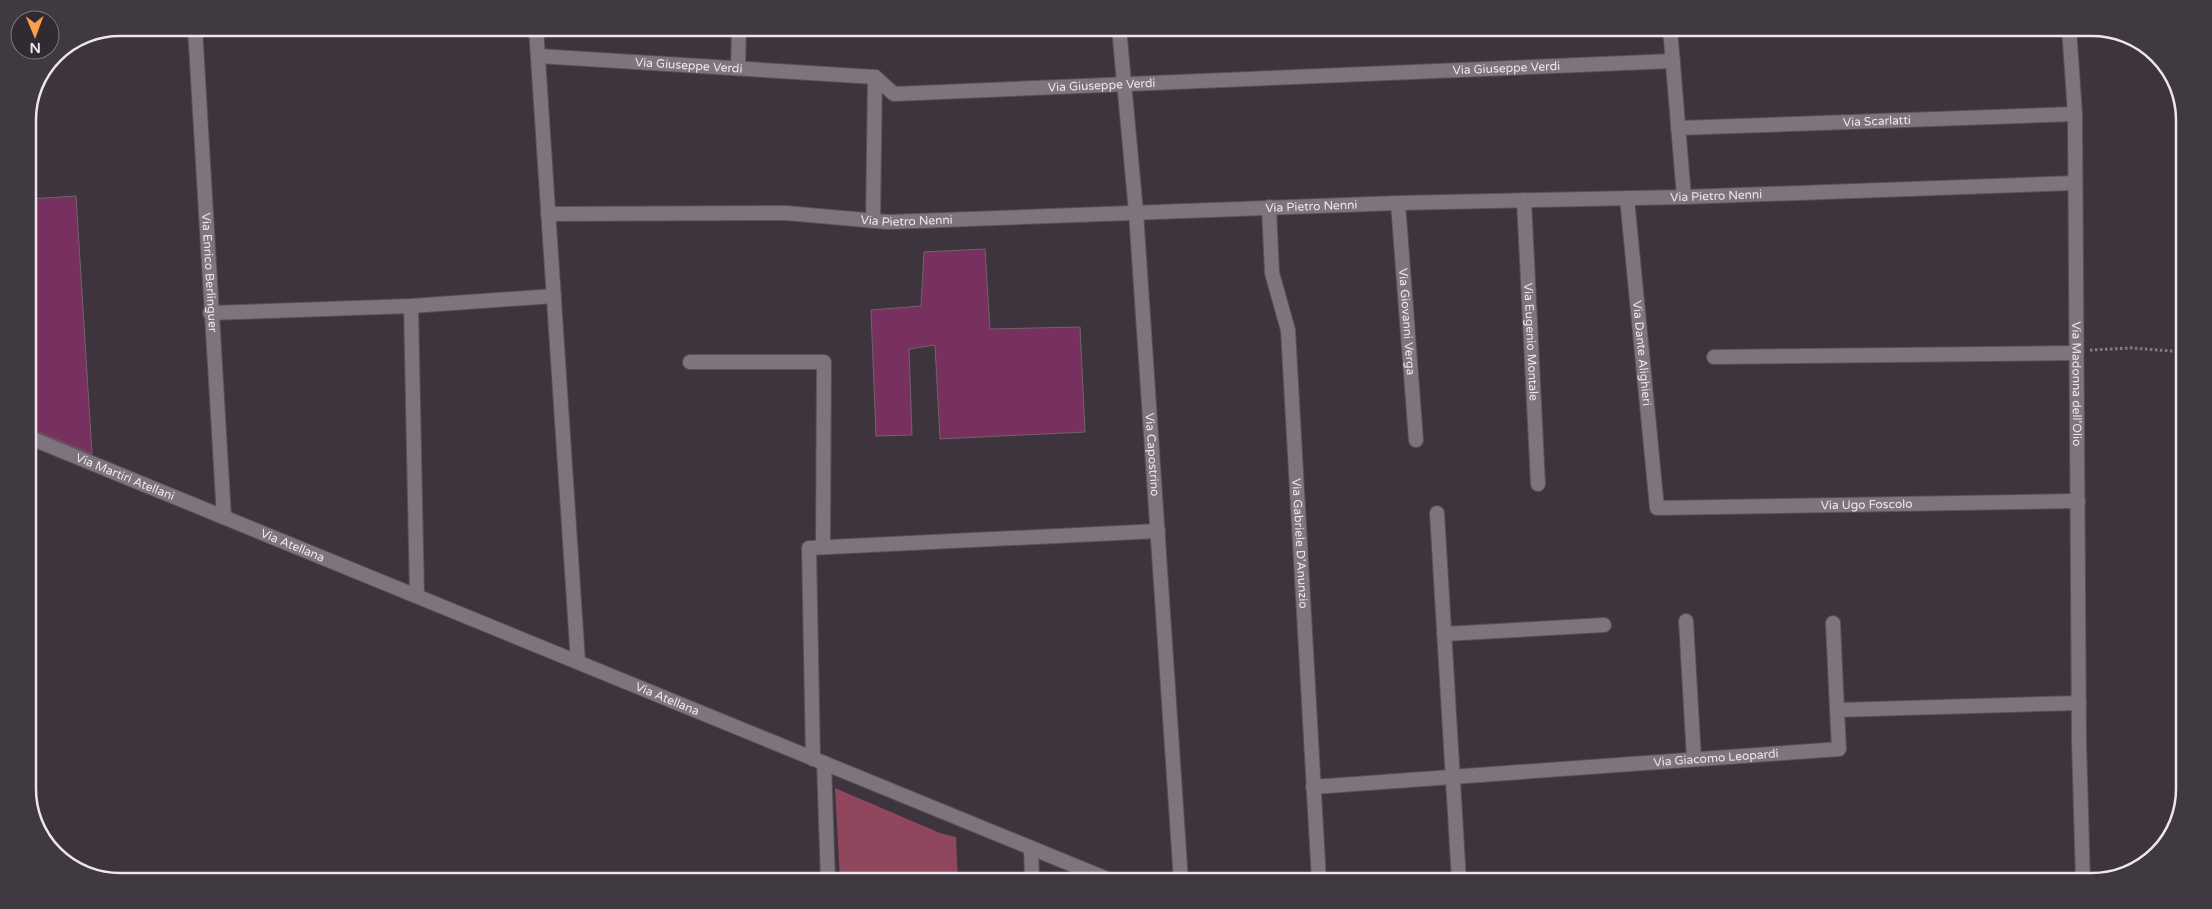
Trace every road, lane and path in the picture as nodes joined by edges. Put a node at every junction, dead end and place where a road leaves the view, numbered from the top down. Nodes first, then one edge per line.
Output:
1 (195, 36) edge
2 (537, 36) edge
3 (739, 36) edge
4 (1120, 36) edge
5 (1671, 36) edge
6 (2070, 36) edge
7 (538, 56) junction
8 (1673, 61) junction
9 (738, 68) junction
10 (875, 77) junction
11 (1124, 83) junction
12 (2075, 114) junction
13 (1678, 128) junction
14 (2074, 183) junction
15 (1684, 197) junction
16 (1627, 198) junction
17 (1524, 200) junction
18 (1398, 203) junction
19 (1269, 207) junction
20 (1136, 212) junction
21 (548, 214) junction
22 (873, 220) junction
23 (554, 296) junction
24 (411, 306) junction
25 (210, 313) junction
26 (2176, 351) edge
27 (2076, 353) junction
28 (1714, 357) dead end
29 (690, 362) dead end
30 (36, 440) edge
31 (1416, 440) dead end
32 (1538, 484) dead end
33 (2078, 501) junction
34 (1657, 508) joint
35 (1438, 513) dead end
36 (224, 517) junction
37 (1158, 531) junction
38 (823, 547) junction
39 (417, 596) junction
40 (1686, 621) dead end
41 (1833, 624) dead end
42 (1604, 625) dead end
43 (1444, 634) junction
44 (578, 662) junction
45 (2079, 703) junction
46 (1837, 710) junction
47 (1694, 759) junction
48 (819, 761) junction
49 (1452, 776) junction
50 (1313, 787) junction
51 (1031, 848) junction
52 (827, 873) edge
53 (1032, 873) edge
54 (1091, 873) edge
55 (1180, 873) edge
56 (1318, 873) edge
57 (1457, 873) edge
58 (2083, 873) edge

1 - 25 street, Via Enrico Berlinguer
2 - 7 street
3 - 9 street
4 - 11 street, Via Capostrino
5 - 8 street
6 - 12 street, Via Madonna dell'Olio
7 - 9 street, Via Giuseppe Verdi
7 - 21 street
8 - 11 street, Via Giuseppe Verdi
8 - 13 street
9 - 10 street, Via Giuseppe Verdi
10 - 11 street, Via Giuseppe Verdi
10 - 22 street
11 - 20 street, Via Capostrino
12 - 13 street, Via Scarlatti
12 - 14 street, Via Madonna dell'Olio
13 - 15 street
14 - 15 street, Via Pietro Nenni
14 - 27 street, Via Madonna dell'Olio
15 - 16 street, Via Pietro Nenni
16 - 17 street, Via Pietro Nenni
16 - 34 street, Via Dante Alighieri
17 - 18 street, Via Pietro Nenni
17 - 32 street, Via Eugenio Montale
18 - 19 street, Via Pietro Nenni
18 - 31 street, Via Giovanni Verga
19 - 20 street, Via Pietro Nenni
19 - 50 street, Via Gabriele D'Anunzio
20 - 22 street, Via Pietro Nenni
20 - 37 street, Via Capostrino
21 - 22 street, Via Pietro Nenni
21 - 23 street
23 - 24 street
23 - 44 street
24 - 25 street
24 - 39 street
25 - 36 street, Via Enrico Berlinguer
26 - 27 path
27 - 28 street
27 - 33 street, Via Madonna dell'Olio
29 - 38 street
30 - 36 street, Via Martiri Atellani
33 - 34 street, Via Ugo Foscolo
33 - 45 street, Via Madonna dell'Olio
35 - 43 street
36 - 39 street, Via Atellana
37 - 38 street
37 - 55 street, Via Capostrino
38 - 48 street
39 - 44 street, Via Atellana
40 - 47 street
41 - 46 street
42 - 43 street
43 - 49 street
44 - 48 street, Via Atellana
45 - 46 street
45 - 58 street, Via Madonna dell'Olio
46 - 47 street, Via Giacomo Leopardi
47 - 49 street, Via Giacomo Leopardi
48 - 51 street, Via Atellana
48 - 52 street
49 - 50 street, Via Giacomo Leopardi
49 - 57 street
50 - 56 street, Via Gabriele D'Anunzio
51 - 53 street
51 - 54 street, Via Atellana

